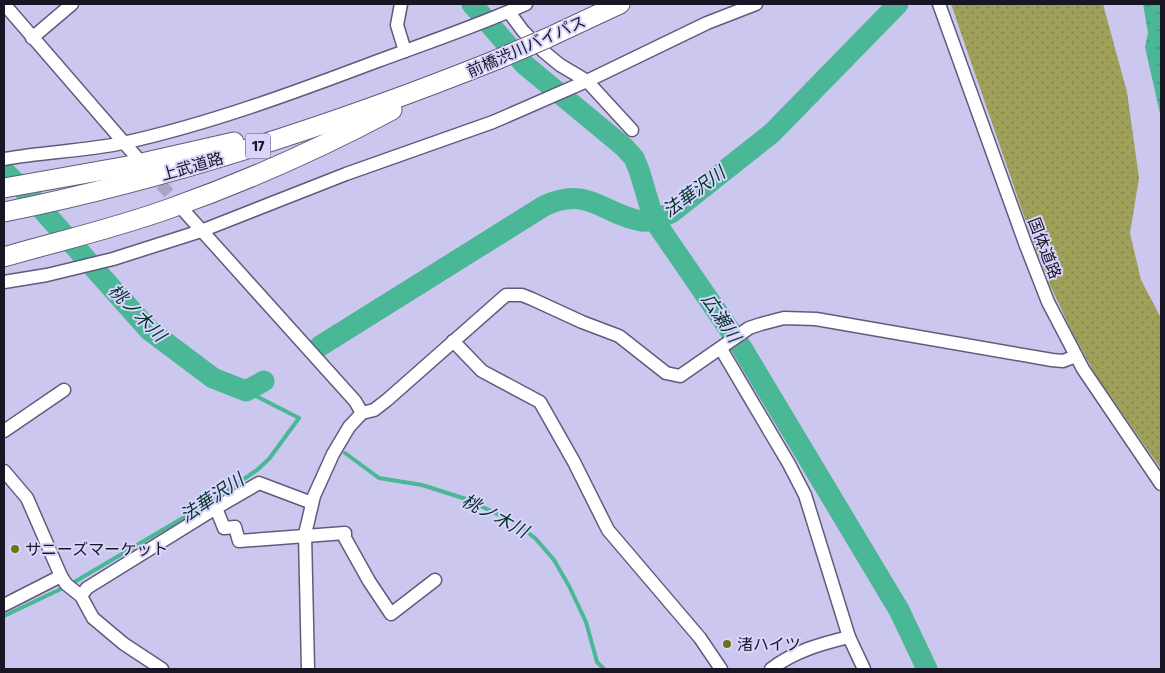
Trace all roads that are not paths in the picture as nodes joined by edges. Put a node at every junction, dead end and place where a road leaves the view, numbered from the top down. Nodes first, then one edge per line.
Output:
1 (72, 4) edge
2 (402, 4) edge
3 (526, 4) edge
4 (620, 4) edge
5 (756, 4) edge
6 (939, 4) edge
7 (6, 12) edge
8 (509, 12) junction
9 (32, 38) junction
10 (405, 51) junction
11 (460, 75) junction
12 (584, 83) junction
13 (632, 130) dead end
14 (124, 143) junction
15 (7, 159) edge
16 (139, 160) tunnel mouth
17 (4, 188) edge
18 (6, 211) edge
19 (185, 212) tunnel mouth
20 (201, 231) junction
21 (4, 257) edge
22 (4, 282) edge
23 (453, 340) junction
24 (722, 347) junction
25 (1076, 356) junction
26 (64, 390) dead end
27 (362, 413) junction
28 (4, 431) edge
29 (4, 471) edge
30 (1161, 484) edge
31 (312, 504) junction
32 (216, 508) junction
33 (305, 534) junction
34 (61, 576) junction
35 (435, 580) dead end
36 (81, 596) junction
37 (4, 605) edge
38 (849, 637) junction
39 (162, 669) edge
40 (308, 669) edge
41 (721, 669) edge
42 (771, 669) edge
43 (864, 669) edge

1 - 9 street
2 - 10 street
3 - 8 street
4 - 11 highway, 前橋渋川バイパス / 17, bridge
5 - 12 street
6 - 25 street, 国体道路
7 - 9 street
8 - 10 street
8 - 12 street
9 - 14 street
10 - 14 street
11 - 17 highway
11 - 18 highway, 上武道路 / 17
11 - 21 highway
12 - 13 street
12 - 20 street
14 - 15 street
14 - 16 street
19 - 20 street
20 - 22 street
20 - 27 street
23 - 24 street
23 - 27 street
23 - 41 street
24 - 25 street
24 - 38 street
25 - 30 street, 国体道路
26 - 28 street
27 - 31 street
29 - 34 street
31 - 32 street
31 - 33 street
32 - 33 street
32 - 36 street
33 - 35 street
33 - 40 street
34 - 36 street
34 - 37 street
36 - 39 street
38 - 42 street
38 - 43 street

